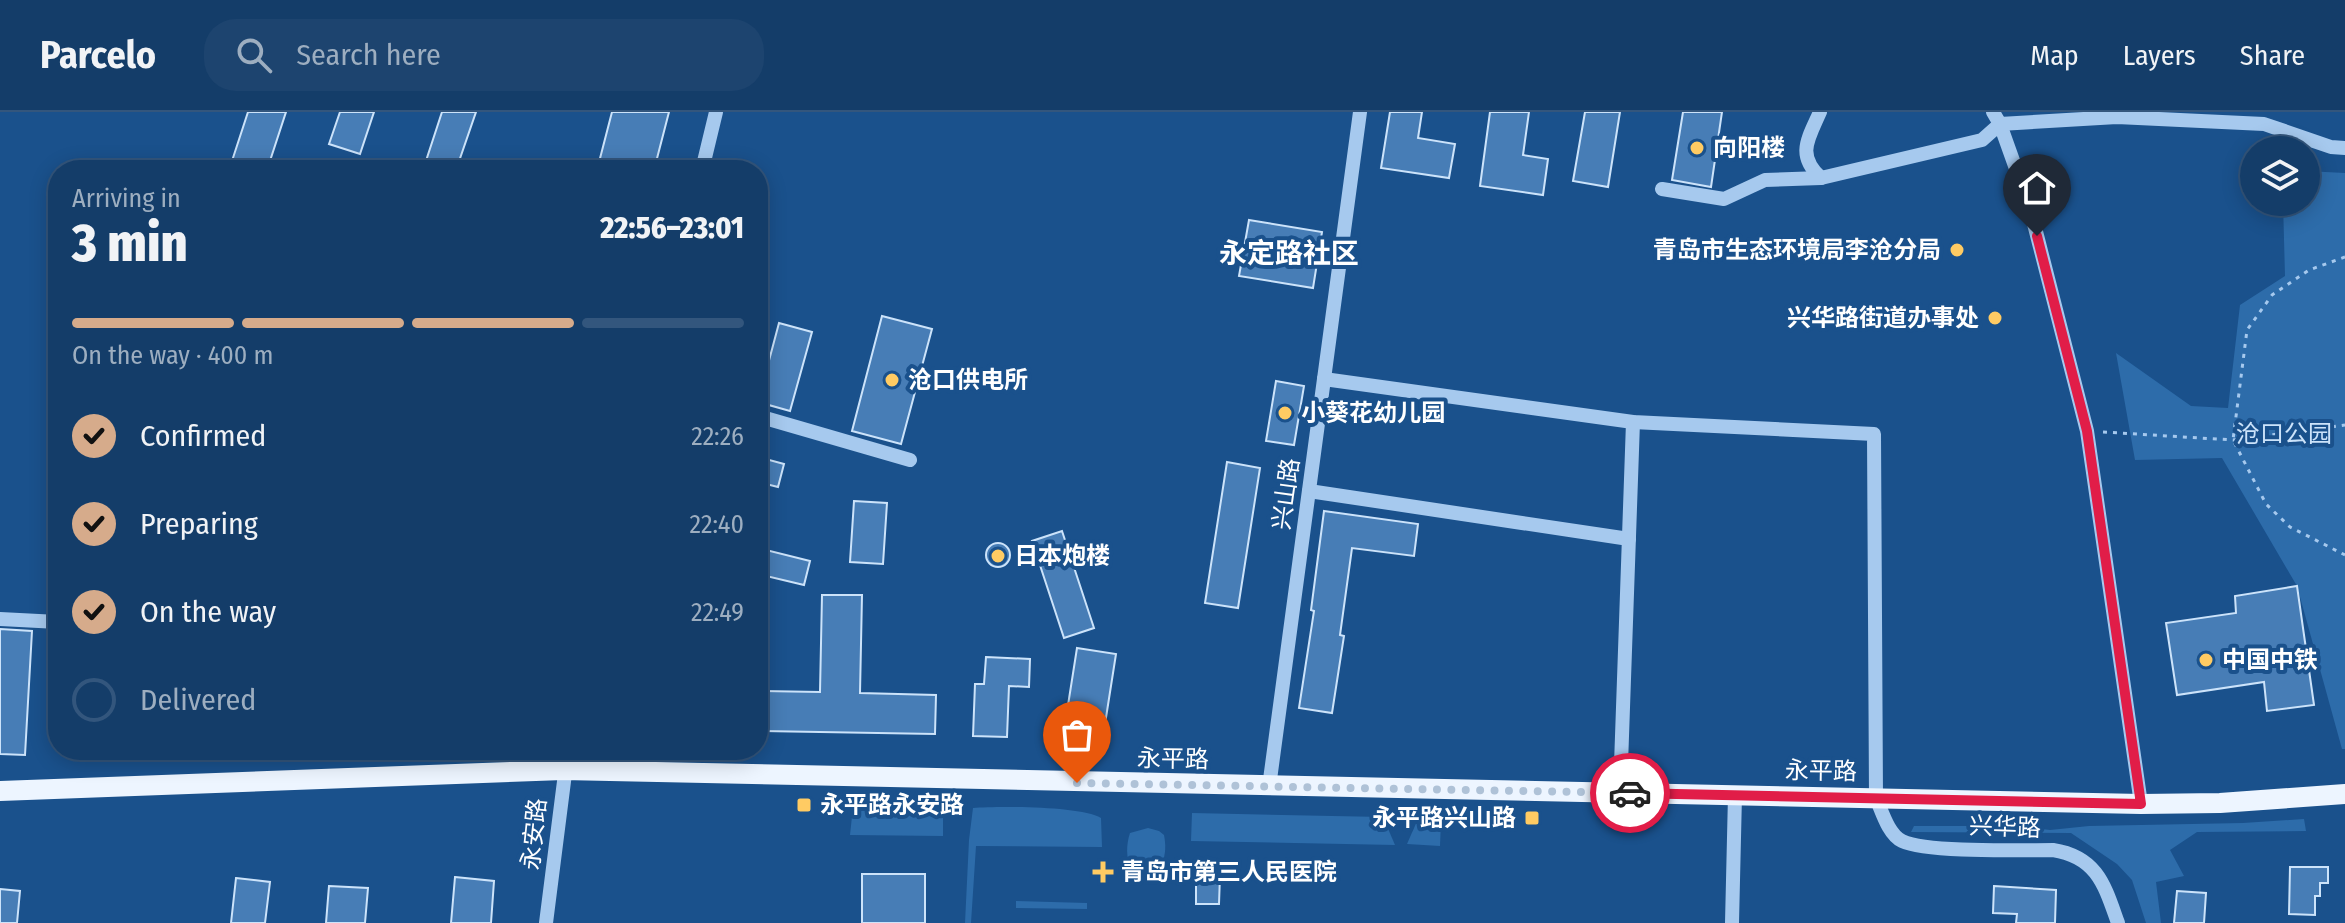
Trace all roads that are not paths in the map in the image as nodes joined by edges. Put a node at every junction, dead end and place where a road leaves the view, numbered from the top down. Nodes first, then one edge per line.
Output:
1 (716, 112) edge
2 (1360, 112) edge
3 (1820, 112) edge
4 (2174, 116) edge
5 (1996, 118) edge
6 (2264, 118) edge
7 (2345, 148) edge
8 (704, 160) edge
9 (1821, 178) junction
10 (1662, 189) dead end
11 (1324, 379) junction
12 (768, 419) edge
13 (1633, 422) junction
14 (910, 460) dead end
15 (1309, 491) junction
16 (1629, 539) junction
17 (0, 619) edge
18 (48, 621) edge
19 (566, 760) edge
20 (1269, 787) junction
21 (0, 791) edge
22 (1620, 793) junction
23 (2345, 794) edge
24 (1735, 795) junction
25 (1876, 798) junction
26 (2141, 804) junction
27 (546, 923) edge
28 (1732, 923) edge
29 (2118, 923) edge

1 - 8 street
2 - 11 street, 兴山路
3 - 9 street
4 - 5 street
4 - 6 street
5 - 9 street
5 - 26 street
6 - 7 street
9 - 10 street
11 - 13 street
11 - 15 street, 兴山路
12 - 14 street
13 - 16 street
13 - 25 street
15 - 16 street
15 - 20 street, 兴山路
16 - 22 street
17 - 18 street
19 - 20 main road, 永平路
19 - 21 main road, 永平路
19 - 27 street, 永安路
20 - 22 main road, 永平路
22 - 24 main road, 永平路
23 - 26 main road, 永平路
24 - 25 main road, 永平路
24 - 28 street
25 - 26 main road, 永平路
25 - 29 street, 兴华路

